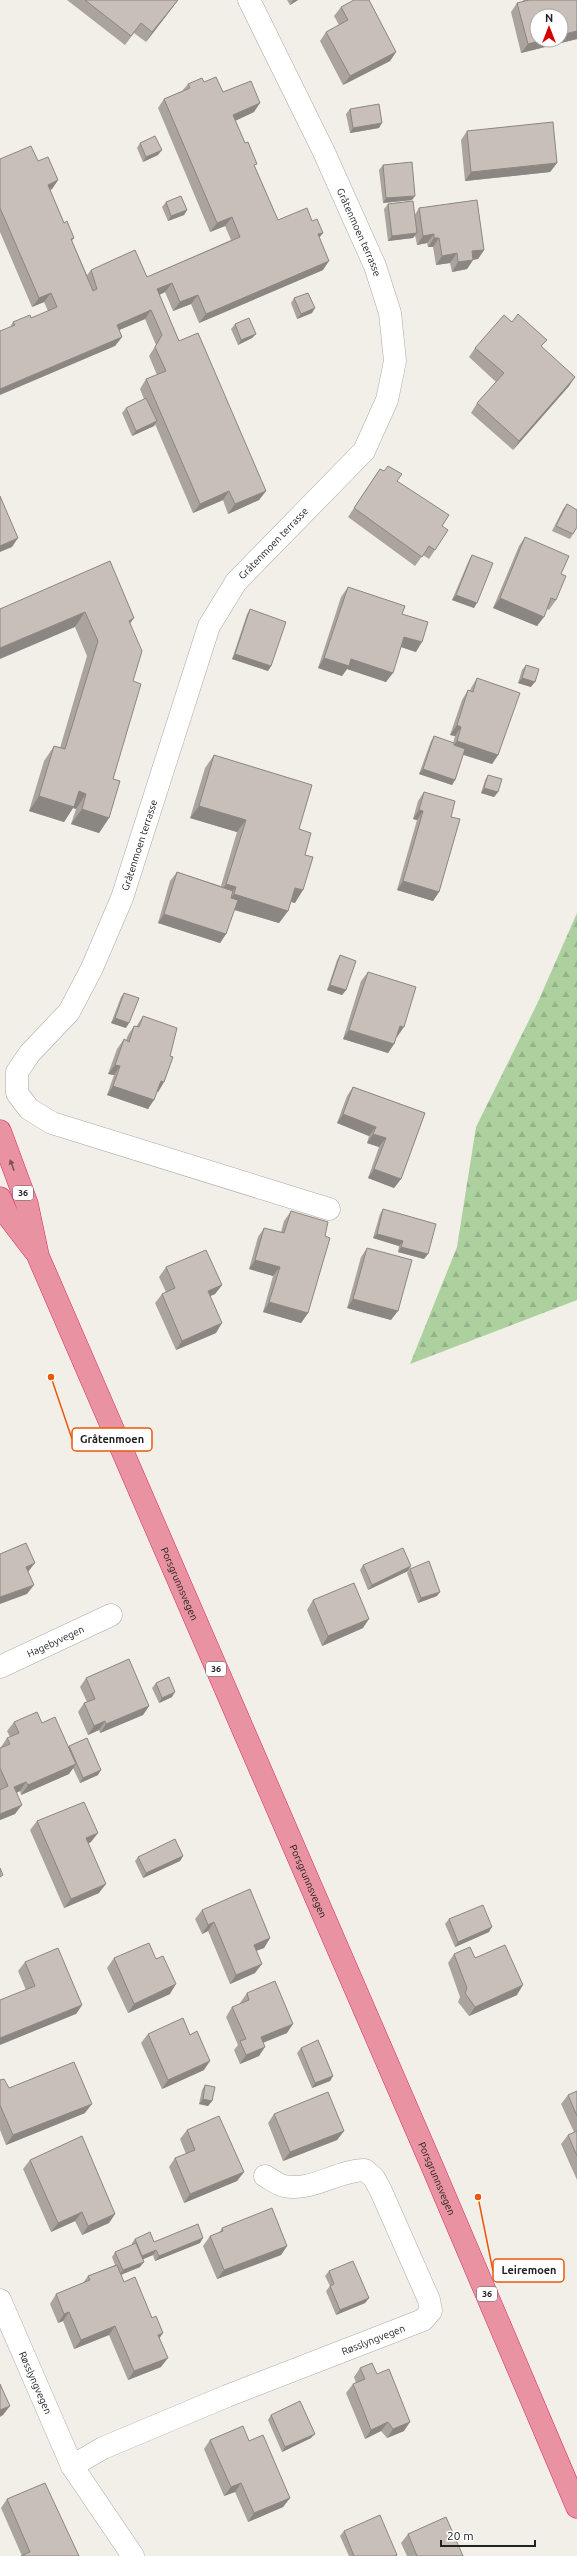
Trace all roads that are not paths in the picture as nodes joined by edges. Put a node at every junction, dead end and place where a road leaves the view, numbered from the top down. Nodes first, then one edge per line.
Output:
1 (249, 0) edge
2 (0, 1131) edge
3 (0, 1198) edge
4 (330, 1209) dead end
5 (38, 1256) junction
6 (111, 1615) dead end
7 (0, 1667) edge
8 (265, 2176) dead end
9 (0, 2300) edge
10 (72, 2466) junction
11 (577, 2507) edge
12 (133, 2556) edge

1 - 4 street, Gråtenmoen terrasse
5 -> 2 highway, Porsgrunnsvegen / 36
3 - 5 highway, Porsgrunnsvegen / 36
5 - 11 highway, Porsgrunnsvegen / 36
6 - 7 street, Hagebyvegen
8 - 10 street, Røsslyngvegen
9 - 10 street, Røsslyngvegen
10 - 12 street, Røsslyngvegen

